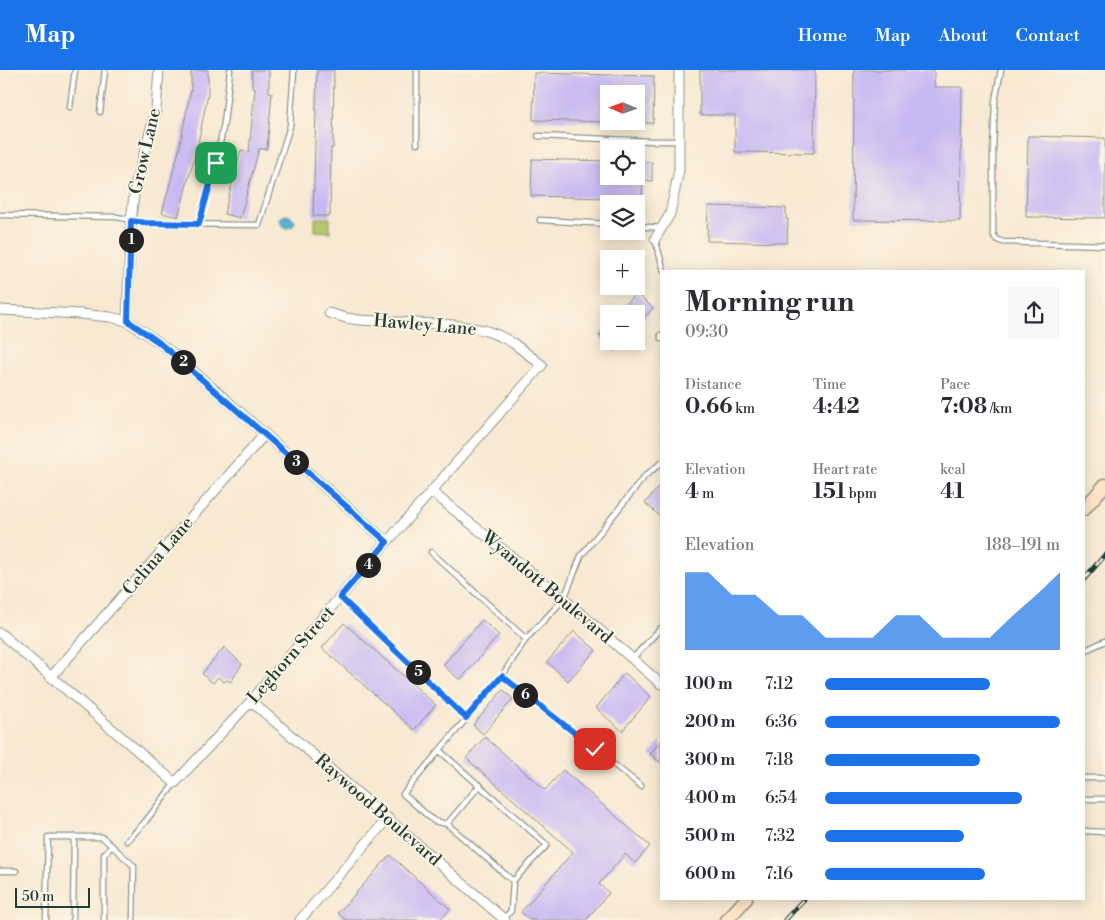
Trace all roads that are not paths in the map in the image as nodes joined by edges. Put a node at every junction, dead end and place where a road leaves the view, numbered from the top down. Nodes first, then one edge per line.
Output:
1 (75, 70) edge
2 (106, 70) edge
3 (159, 70) edge
4 (230, 70) edge
5 (294, 70) edge
6 (417, 70) edge
7 (679, 70) edge
8 (1001, 70) edge
9 (70, 107) dead end
10 (100, 112) dead end
11 (538, 136) dead end
12 (679, 141) junction
13 (417, 144) dead end
14 (0, 215) edge
15 (540, 220) dead end
16 (131, 221) junction
17 (600, 223) edge
18 (199, 224) junction
19 (645, 227) edge
20 (661, 228) junction
21 (655, 239) joint
22 (1105, 245) edge
23 (664, 270) edge
24 (0, 310) edge
25 (329, 313) dead end
26 (128, 321) junction
27 (542, 365) joint
28 (265, 434) junction
29 (660, 463) edge
30 (1105, 485) edge
31 (432, 492) junction
32 (1085, 508) edge
33 (387, 542) junction
34 (431, 552) dead end
35 (340, 597) junction
36 (564, 599) junction
37 (660, 629) edge
38 (0, 633) edge
39 (526, 639) junction
40 (1105, 642) edge
41 (1085, 651) edge
42 (632, 659) junction
43 (502, 676) junction
44 (51, 677) junction
45 (660, 683) edge
46 (251, 700) junction
47 (466, 718) junction
48 (440, 751) junction
49 (1085, 778) edge
50 (1105, 778) edge
51 (175, 783) junction
52 (480, 785) junction
53 (641, 786) dead end
54 (1085, 799) edge
55 (1105, 799) edge
56 (388, 818) junction
57 (447, 824) junction
58 (1085, 831) edge
59 (1105, 832) edge
60 (74, 837) junction
61 (127, 841) dead end
62 (112, 846) junction
63 (0, 871) edge
64 (16, 871) dead end
65 (513, 881) junction
66 (745, 900) edge
67 (303, 919) edge
68 (46, 920) edge
69 (73, 920) edge
70 (104, 920) edge
71 (133, 920) edge
72 (504, 920) edge
73 (728, 920) edge

1 - 9 lane
2 - 10 lane
3 - 16 street, Grow Lane
4 - 18 lane
5 - 18 lane
6 - 13 lane
7 - 12 street
8 - 22 lane
11 - 12 lane
12 - 20 street
14 - 16 lane
15 - 17 lane
16 - 18 lane
16 - 26 street, Grow Lane
19 - 20 lane
20 - 21 street
21 - 23 lane
24 - 26 street
25 - 27 street, Hawley Lane
26 - 28 street
27 - 31 street, Leghorn Street
28 - 33 street
28 - 44 street, Celina Lane
29 - 36 lane
30 - 32 main road
31 - 33 street, Leghorn Street
31 - 36 street, Wyandott Boulevard
33 - 35 street, Leghorn Street
34 - 39 lane
35 - 46 street, Leghorn Street
35 - 47 lane
36 - 39 lane
36 - 42 street, Wyandott Boulevard
37 - 42 lane
38 - 44 street
39 - 43 lane
40 - 41 lane
42 - 45 street, Wyandott Boulevard
43 - 47 lane
43 - 53 lane
44 - 51 street
46 - 51 street, Leghorn Street
46 - 56 street, Raywood Boulevard
47 - 48 lane
48 - 52 lane
48 - 57 lane
49 - 50 lane
51 - 61 lane
52 - 57 lane
52 - 65 lane
54 - 55 lane
56 - 67 street
56 - 72 street, Raywood Boulevard
57 - 65 lane
58 - 59 lane
60 - 62 lane
60 - 68 lane
60 - 69 lane
62 - 70 lane
62 - 71 lane
63 - 64 lane
65 - 72 lane
66 - 73 main road

